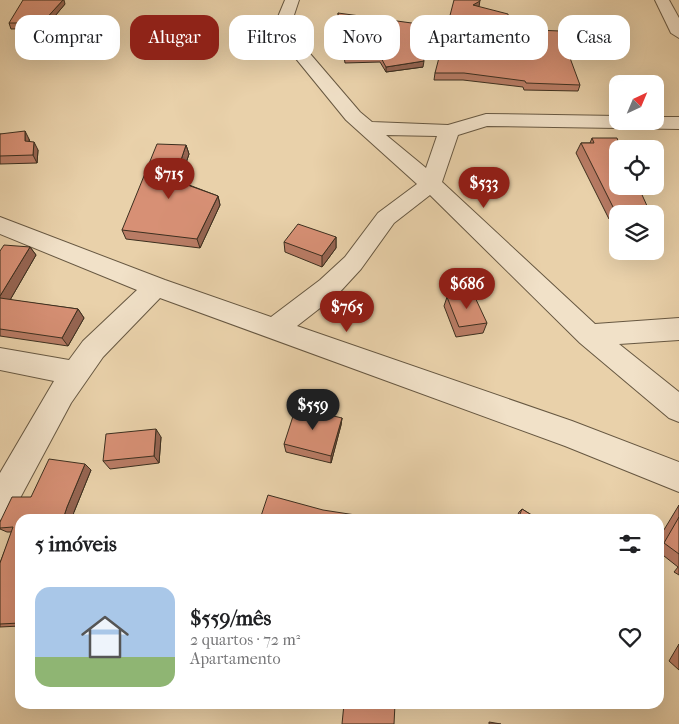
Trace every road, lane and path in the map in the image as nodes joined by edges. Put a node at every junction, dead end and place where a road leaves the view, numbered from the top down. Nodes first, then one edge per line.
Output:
1 (292, 0) edge
2 (662, 0) edge
3 (679, 33) edge
4 (679, 123) edge
5 (366, 128) junction
6 (449, 131) junction
7 (431, 184) junction
8 (0, 225) edge
9 (156, 287) junction
10 (274, 329) junction
11 (679, 329) edge
12 (589, 335) junction
13 (0, 359) edge
14 (76, 372) junction
15 (679, 409) edge
16 (679, 477) edge
17 (0, 504) edge

1 - 5 street
2 - 3 street
4 - 6 street
5 - 6 street
5 - 7 street
6 - 7 street
7 - 10 street
7 - 12 street
8 - 9 street
9 - 10 street
9 - 14 street
10 - 16 street
11 - 12 street
12 - 15 street
13 - 14 street
14 - 17 street

